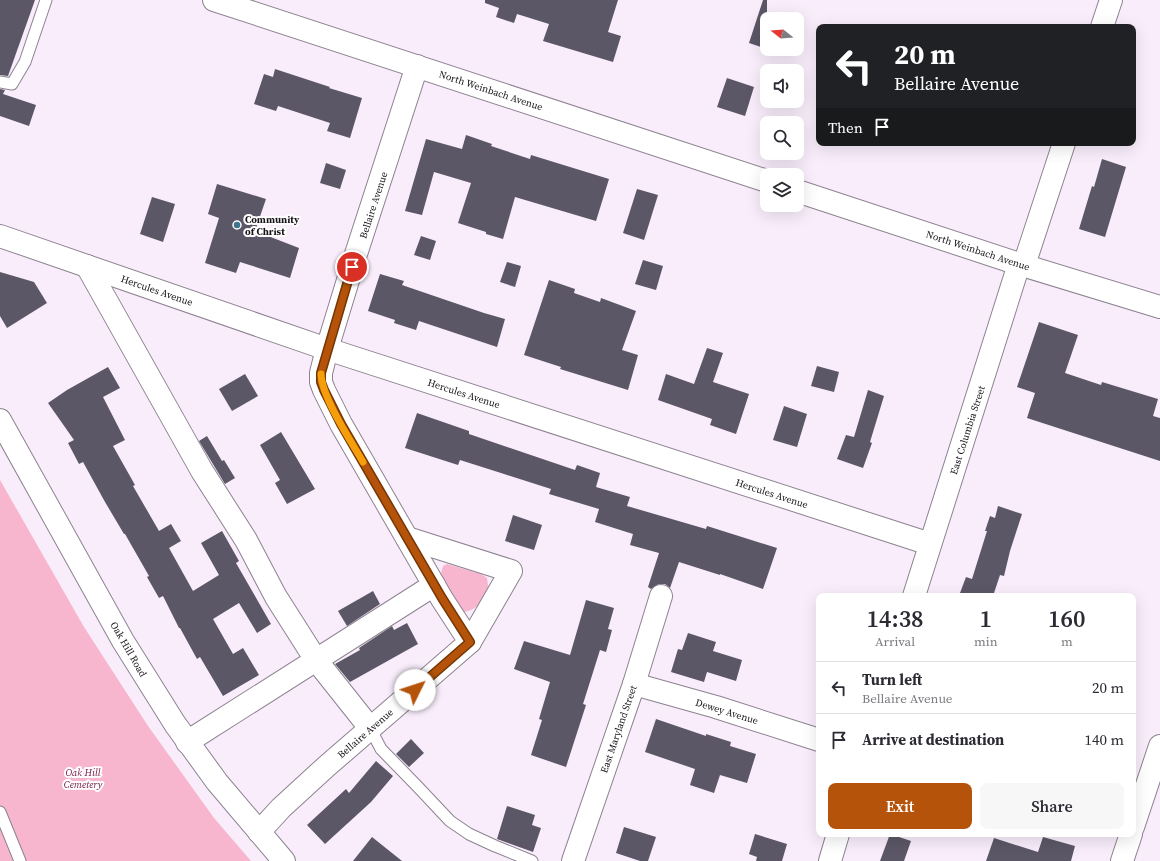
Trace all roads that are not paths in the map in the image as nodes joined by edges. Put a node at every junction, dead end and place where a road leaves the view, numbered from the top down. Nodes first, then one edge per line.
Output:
1 (46, 0) edge
2 (214, 0) edge
3 (1111, 0) edge
4 (1103, 24) edge
5 (417, 66) junction
6 (0, 82) edge
7 (1063, 146) edge
8 (760, 179) edge
9 (804, 193) edge
10 (0, 236) edge
11 (1021, 265) junction
12 (87, 266) junction
13 (1160, 307) edge
14 (327, 349) junction
15 (0, 420) edge
16 (407, 538) junction
17 (930, 544) junction
18 (434, 585) junction
19 (915, 593) edge
20 (661, 596) dead end
21 (470, 642) junction
22 (316, 660) junction
23 (634, 684) junction
24 (370, 728) junction
25 (816, 739) edge
26 (187, 742) junction
27 (1160, 746) edge
28 (0, 812) edge
29 (1136, 818) edge
30 (258, 832) junction
31 (837, 837) edge
32 (1130, 837) edge
33 (20, 861) edge
34 (284, 861) edge
35 (532, 861) edge
36 (573, 861) edge
37 (830, 861) edge
38 (1122, 861) edge

1 - 6 lane
2 - 5 street, North Weinbach Avenue
3 - 4 street
5 - 8 street, North Weinbach Avenue
5 - 14 street, Bellaire Avenue
7 - 11 street, East Columbia Street
9 - 11 street, North Weinbach Avenue
10 - 12 street, Hercules Avenue
11 - 13 street, North Weinbach Avenue
11 - 17 street, East Columbia Street
12 - 14 street, Hercules Avenue
12 - 22 street
14 - 16 street, Bellaire Avenue
14 - 17 street, Hercules Avenue
15 - 26 street, Oak Hill Road
16 - 18 street, Bellaire Avenue
16 - 21 street
17 - 19 street, East Columbia Street
18 - 21 street, Bellaire Avenue
18 - 22 street
20 - 23 street, East Maryland Street
21 - 24 street, Bellaire Avenue
22 - 24 street
22 - 26 street
23 - 25 street, Dewey Avenue
23 - 36 street, East Maryland Street
24 - 30 street, Bellaire Avenue
24 - 35 lane
26 - 30 street, Oak Hill Road
27 - 29 street
28 - 33 lane
30 - 34 street, Oak Hill Road
31 - 37 street
32 - 38 street

